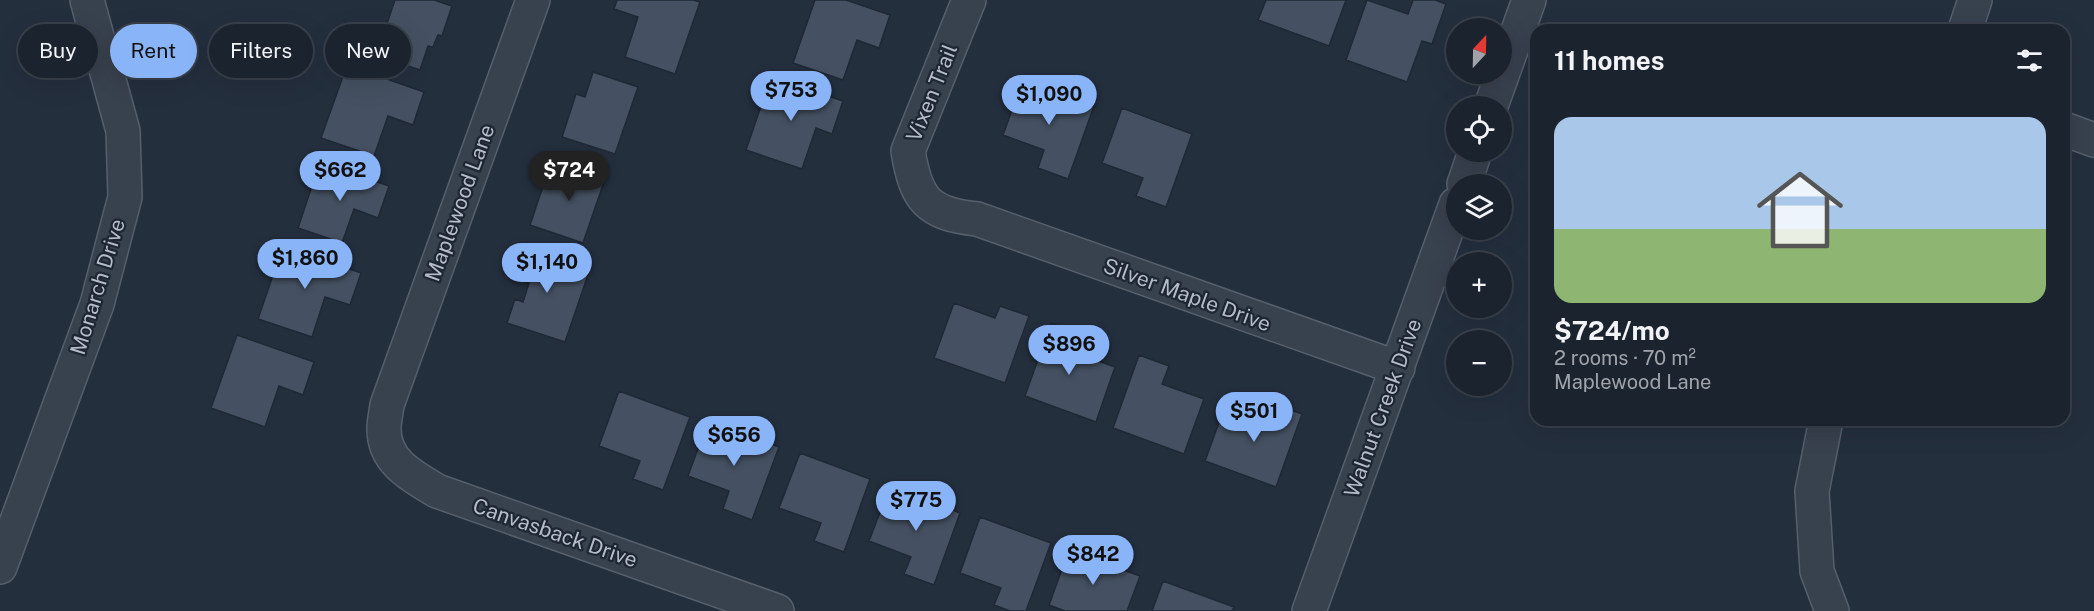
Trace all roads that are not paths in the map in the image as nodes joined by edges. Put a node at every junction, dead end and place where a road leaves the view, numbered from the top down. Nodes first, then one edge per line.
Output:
1 (87, 0) edge
2 (533, 0) edge
3 (969, 0) edge
4 (1529, 0) edge
5 (1975, 0) edge
6 (1967, 24) edge
7 (1495, 96) edge
8 (2070, 131) edge
9 (2094, 140) edge
10 (977, 219) joint
11 (1446, 232) edge
12 (1398, 369) junction
13 (387, 405) joint
14 (1825, 426) edge
15 (0, 567) edge
16 (777, 611) edge
17 (1309, 611) edge
18 (1832, 611) edge

1 - 15 street, Monarch Drive
2 - 13 street, Maplewood Lane
3 - 10 street, Vixen Trail
4 - 7 street
5 - 6 street
8 - 9 street
10 - 12 street, Silver Maple Drive
11 - 12 street, Walnut Creek Drive
12 - 17 street, Walnut Creek Drive
13 - 16 street, Canvasback Drive
14 - 18 street

